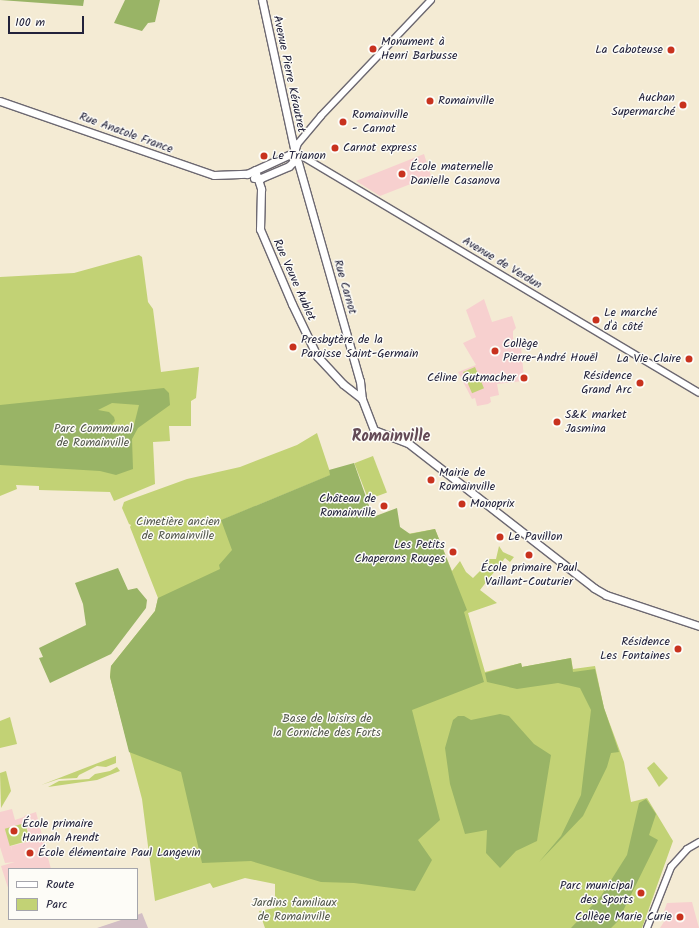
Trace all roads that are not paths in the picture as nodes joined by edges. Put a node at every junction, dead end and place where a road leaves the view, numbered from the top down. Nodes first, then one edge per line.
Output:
1 (262, 0) edge
2 (431, 0) edge
3 (0, 101) edge
4 (295, 152) junction
5 (255, 170) junction
6 (247, 174) junction
7 (257, 179) junction
8 (697, 392) edge
9 (362, 399) junction
10 (699, 626) edge
11 (699, 842) edge
12 (647, 928) edge

1 - 4 main road, Avenue Pierre Kérautret
2 - 4 street
3 - 6 main road, Rue Anatole France
4 - 5 main road, Rue Anatole France
4 - 7 main road
4 - 8 street, Avenue de Verdun
4 - 9 main road, Rue Carnot
5 - 6 main road, Rue Anatole France
5 - 7 main road
6 - 7 main road, Rue Anatole France
7 - 9 main road, Rue Veuve Aublet
9 - 10 main road, Rue Carnot
11 - 12 street

